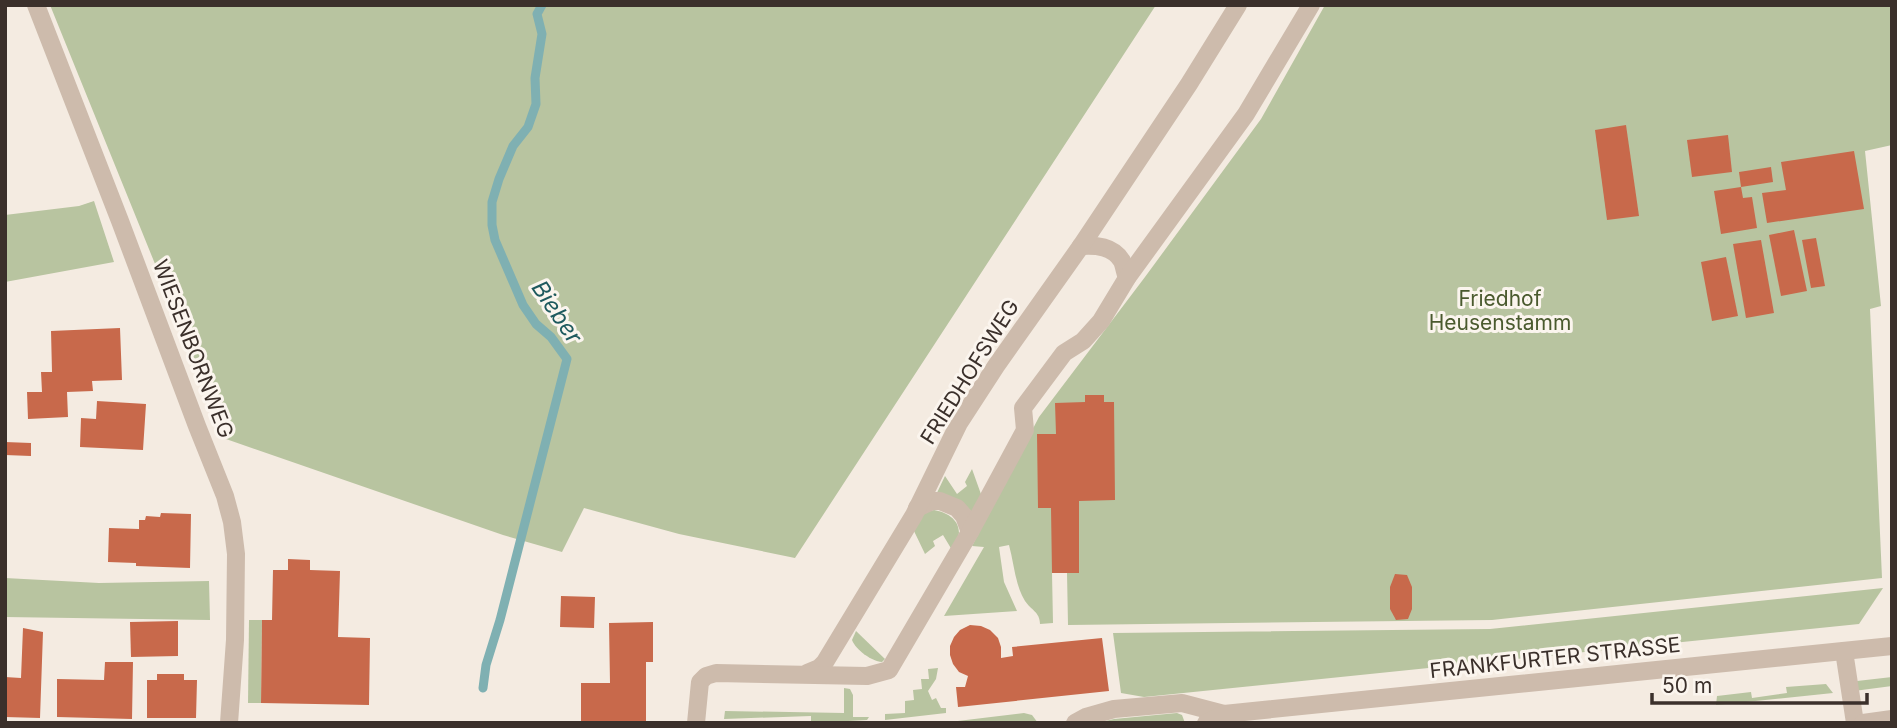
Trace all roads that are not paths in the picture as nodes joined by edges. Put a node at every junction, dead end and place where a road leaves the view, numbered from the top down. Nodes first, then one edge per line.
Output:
1 (36, 5) edge
2 (1238, 5) edge
3 (1311, 5) edge
4 (1081, 246) junction
5 (1127, 278) junction
6 (917, 508) junction
7 (970, 532) junction
8 (1892, 646) edge
9 (1844, 651) junction
10 (806, 673) junction
11 (1224, 714) junction
12 (1892, 719) edge
13 (229, 723) edge
14 (696, 723) edge
15 (1075, 723) edge
16 (1206, 723) edge
17 (1856, 723) edge
18 (1863, 723) edge

1 - 13 street, WIESENBORNWEG
2 - 4 street, FRIEDHOFSWEG
3 - 5 street
4 - 5 street
4 - 6 street, FRIEDHOFSWEG
5 - 7 street
6 - 7 street
6 - 10 street, FRIEDHOFSWEG
7 - 10 street
8 - 9 street, FRANKFURTER STRASSE
9 - 11 street, FRANKFURTER STRASSE
9 - 17 street
10 - 14 street
11 - 15 street, FRANKFURTER STRASSE
11 - 16 street, FRANKFURTER STRASSE
12 - 18 street

